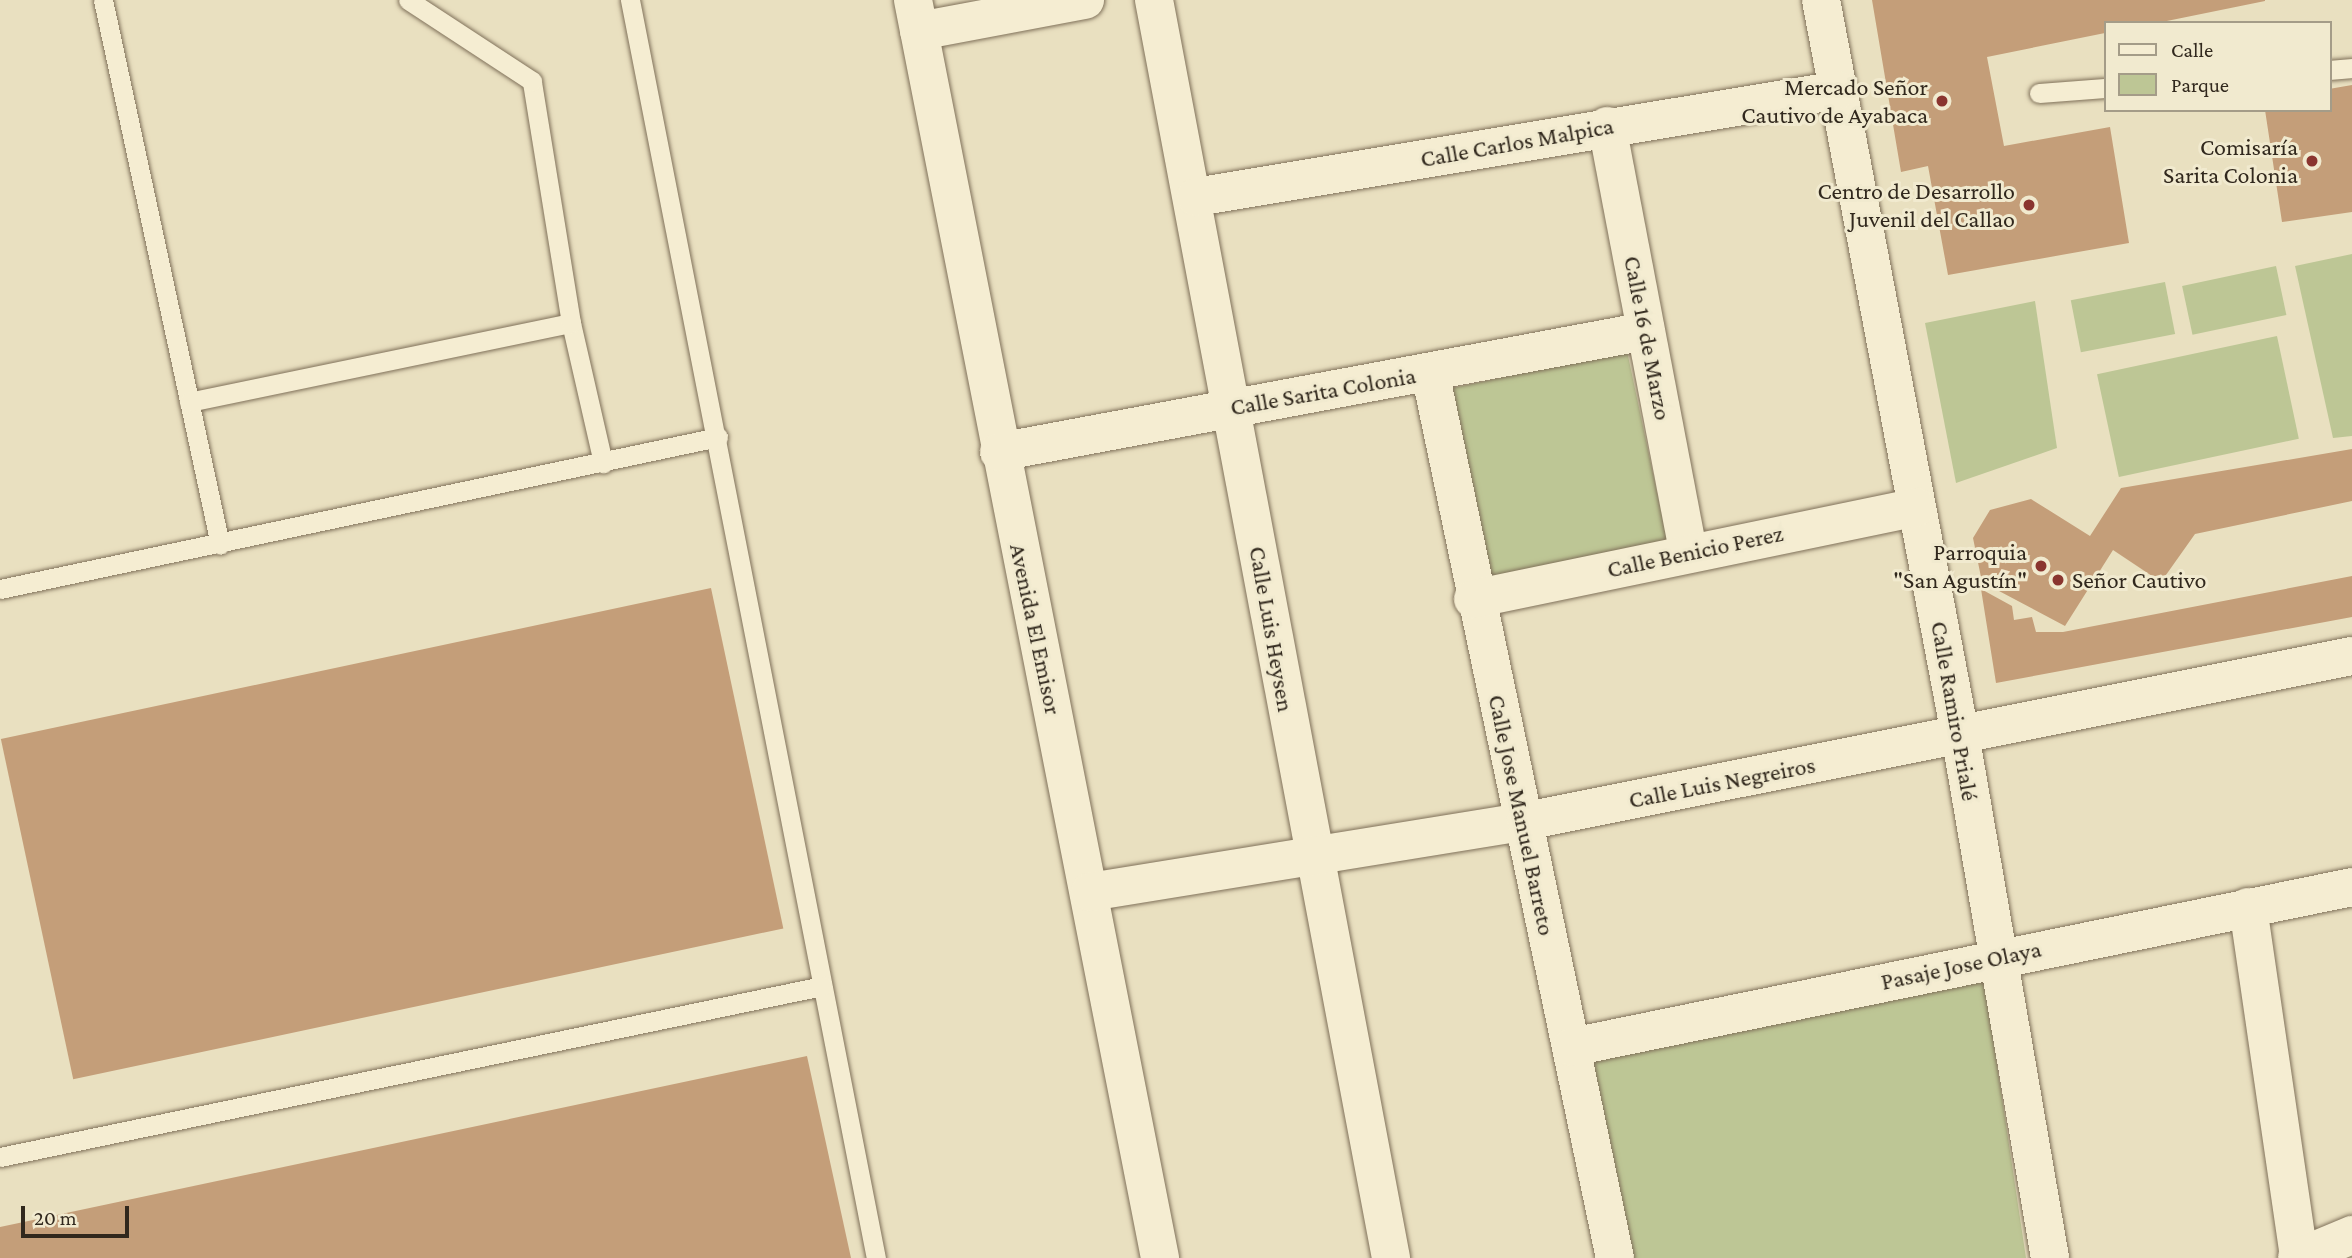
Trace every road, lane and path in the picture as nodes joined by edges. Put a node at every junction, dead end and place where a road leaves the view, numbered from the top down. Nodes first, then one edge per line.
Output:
1 (103, 0) edge
2 (408, 0) edge
3 (629, 0) edge
4 (1085, 0) edge
5 (1154, 0) edge
6 (1821, 0) edge
7 (916, 16) edge
8 (2352, 68) edge
9 (2331, 70) edge
10 (2104, 88) edge
11 (1838, 90) junction
12 (2039, 93) dead end
13 (1607, 125) junction
14 (1196, 197) junction
15 (571, 323) junction
16 (1646, 331) junction
17 (1430, 372) junction
18 (189, 402) junction
19 (1234, 408) junction
20 (718, 437) junction
21 (999, 452) junction
22 (603, 463) junction
23 (1917, 507) junction
24 (220, 545) junction
25 (1688, 552) junction
26 (0, 589) edge
27 (1473, 599) junction
28 (2352, 656) edge
29 (1960, 734) junction
30 (1526, 821) junction
31 (1312, 858) junction
32 (2352, 887) edge
33 (1090, 892) junction
34 (2248, 907) junction
35 (1998, 957) junction
36 (822, 986) junction
37 (1572, 1047) junction
38 (0, 1157) edge
39 (2352, 1235) edge
40 (876, 1258) edge
41 (1160, 1258) edge
42 (1391, 1258) edge
43 (1615, 1258) edge
44 (2050, 1258) edge
45 (2298, 1258) edge

1 - 18 lane
2 - 15 lane
3 - 20 lane
4 - 7 street
5 - 14 street, Calle Luis Heysen
6 - 11 street, Calle Ramiro Prialé
7 - 21 street, Avenida El Emisor
8 - 9 lane
10 - 12 lane
11 - 13 street, Calle Carlos Malpica
11 - 23 street, Calle Ramiro Prialé
13 - 14 street, Calle Carlos Malpica
13 - 16 street, Calle 16 de Marzo
14 - 19 street, Calle Luis Heysen
15 - 18 lane
15 - 22 lane
16 - 17 street, Calle Sarita Colonia
16 - 25 street, Calle 16 de Marzo
17 - 19 street, Calle Sarita Colonia
17 - 27 street, Calle Jose Manuel Barreto
18 - 24 lane
19 - 21 street, Calle Sarita Colonia
19 - 31 street, Calle Luis Heysen
20 - 22 lane
20 - 36 lane
21 - 33 street, Avenida El Emisor
22 - 24 lane
23 - 25 street, Calle Benicio Perez
23 - 29 street, Calle Ramiro Prialé
24 - 26 lane
25 - 27 street, Calle Benicio Perez
27 - 30 street, Calle Jose Manuel Barreto
28 - 29 street, Calle Luis Negreiros
29 - 30 street, Calle Luis Negreiros
29 - 35 street, Calle Ramiro Prialé
30 - 31 street, Calle Luis Negreiros
30 - 37 street, Calle Jose Manuel Barreto
31 - 33 street, Calle Luis Negreiros
31 - 42 street, Calle Luis Heysen
32 - 34 street, Pasaje Jose Olaya
33 - 41 street, Avenida El Emisor
34 - 35 street, Pasaje Jose Olaya
34 - 45 street
35 - 37 street, Pasaje Jose Olaya
35 - 44 street, Calle Ramiro Prialé
36 - 38 lane
36 - 40 lane
37 - 43 street, Calle Jose Manuel Barreto
39 - 45 street

